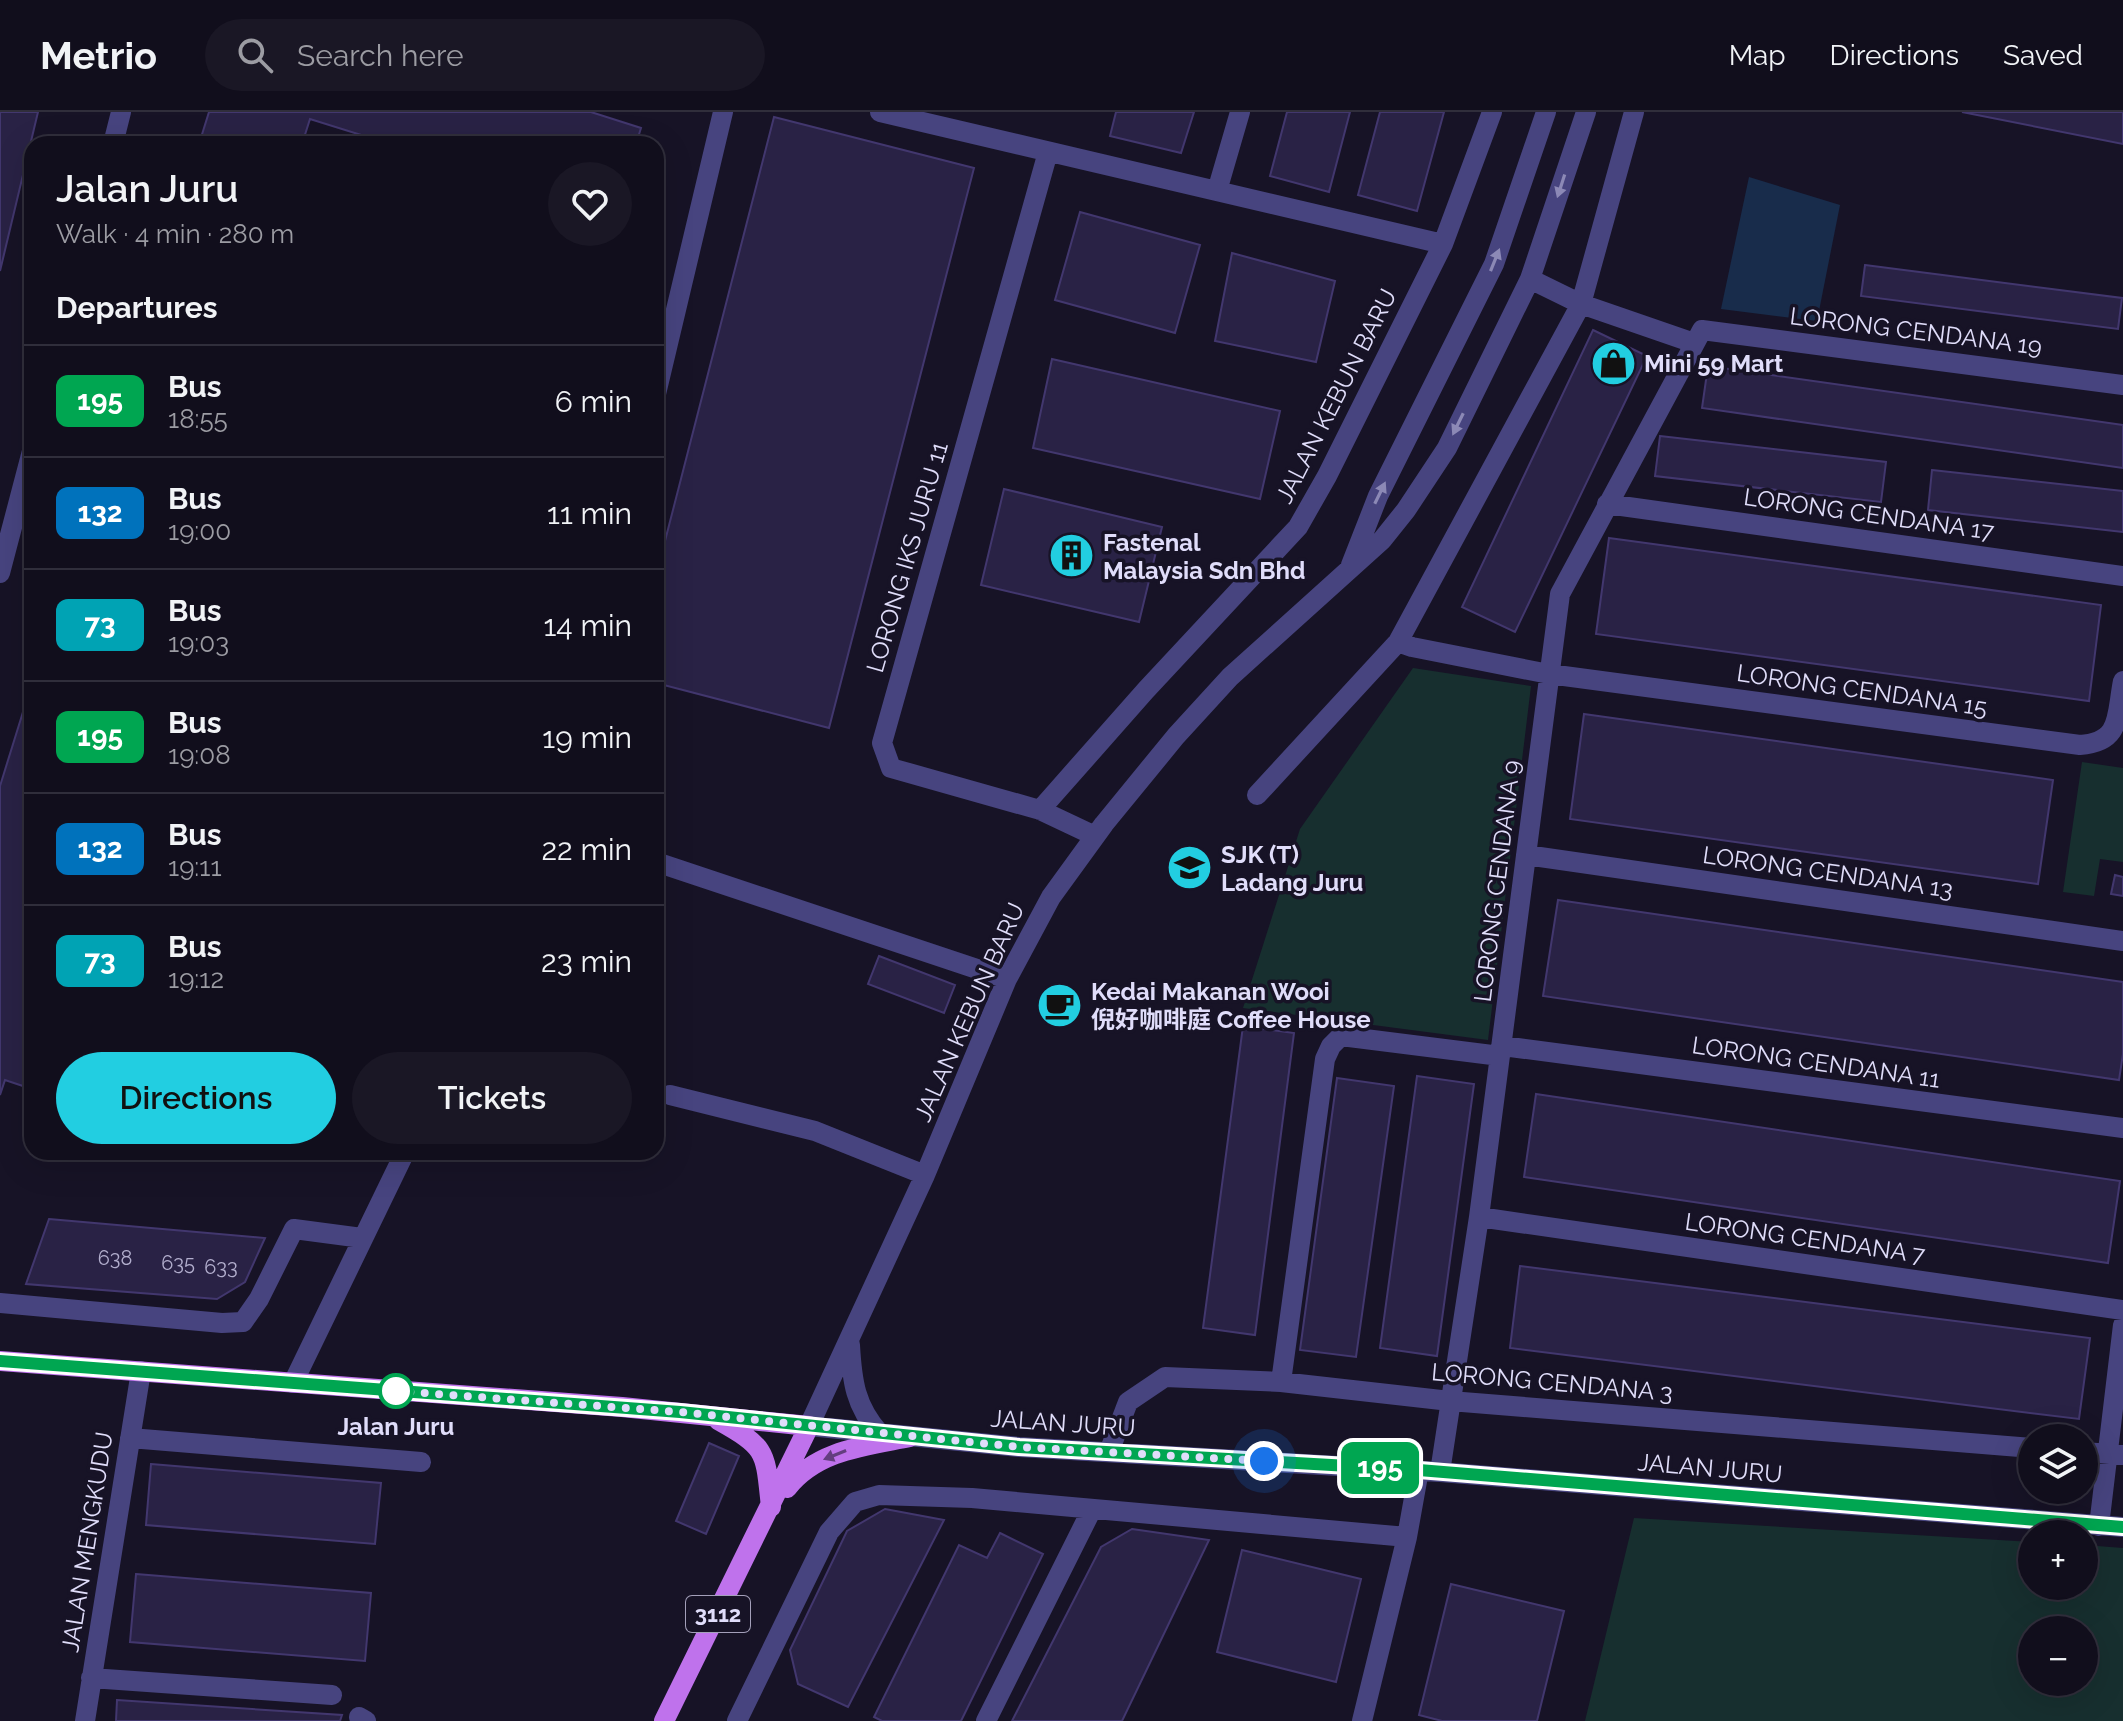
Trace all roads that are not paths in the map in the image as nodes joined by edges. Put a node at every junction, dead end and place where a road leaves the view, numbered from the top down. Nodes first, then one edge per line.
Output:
1 (121, 112) edge
2 (723, 112) edge
3 (880, 112) edge
4 (1240, 112) edge
5 (1492, 112) edge
6 (1546, 112) edge
7 (1586, 112) edge
8 (1634, 112) edge
9 (115, 136) edge
10 (1048, 152) junction
11 (1217, 191) junction
12 (1443, 244) junction
13 (1530, 279) junction
14 (1581, 304) junction
15 (1698, 336) junction
16 (664, 360) edge
17 (2123, 385) edge
18 (24, 482) edge
19 (1607, 504) junction
20 (1351, 565) junction
21 (0, 573) edge
22 (2123, 576) edge
23 (1398, 642) junction
24 (1549, 674) junction
25 (2123, 681) edge
26 (1257, 795) dead end
27 (1040, 810) junction
28 (1095, 836) junction
29 (1526, 855) junction
30 (664, 865) edge
31 (2123, 941) edge
32 (1007, 979) junction
33 (1501, 1051) junction
34 (670, 1095) dead end
35 (2123, 1128) edge
36 (401, 1160) edge
37 (925, 1175) junction
38 (1479, 1217) junction
39 (362, 1238) junction
40 (0, 1303) edge
41 (2123, 1310) edge
42 (2123, 1325) edge
43 (850, 1341) junction
44 (0, 1361) edge
45 (141, 1371) junction
46 (1281, 1382) junction
47 (293, 1383) junction
48 (1450, 1401) junction
49 (709, 1415) junction
50 (809, 1426) junction
51 (880, 1434) junction
52 (910, 1437) junction
53 (130, 1438) junction
54 (2018, 1447) edge
55 (1109, 1452) junction
56 (2114, 1454) edge
57 (421, 1462) dead end
58 (1429, 1471) junction
59 (771, 1507) junction
60 (1092, 1509) junction
61 (2099, 1526) junction
62 (2123, 1527) edge
63 (1407, 1537) junction
64 (91, 1678) junction
65 (332, 1695) dead end
66 (85, 1721) edge
67 (664, 1721) edge
68 (737, 1721) edge
69 (986, 1721) edge
70 (1362, 1721) edge

1 - 9 street
2 - 16 street
3 - 10 street
4 - 11 street
5 - 12 street, JALAN KEBUN BARU
20 -> 6 street, JALAN KEBUN BARU
7 -> 13 street, JALAN KEBUN BARU
8 - 14 street
10 - 11 street
10 - 27 street, LORONG IKS JURU 11
11 - 12 street
12 - 27 street, JALAN KEBUN BARU
13 - 14 street, LORONG CENDANA 19
13 -> 20 street, JALAN KEBUN BARU
14 - 15 street, LORONG CENDANA 19
14 - 23 street
15 - 17 street, LORONG CENDANA 19
15 - 19 street, LORONG CENDANA 9
18 - 21 street
19 - 22 street, LORONG CENDANA 17
19 - 24 street, LORONG CENDANA 9
20 - 28 street, JALAN KEBUN BARU
23 - 24 street, LORONG CENDANA 15
23 - 26 street
24 - 25 street, LORONG CENDANA 15
24 - 29 street, LORONG CENDANA 9
27 - 28 street, LORONG IKS JURU 11
28 - 32 street, JALAN KEBUN BARU
29 - 31 street, LORONG CENDANA 13
29 - 33 street, LORONG CENDANA 9
30 - 32 street
32 - 37 street, JALAN KEBUN BARU
33 - 35 street, LORONG CENDANA 11
33 - 38 street, LORONG CENDANA 9
33 - 46 street, LORONG CENDANA 11
34 - 37 street
36 - 39 street
37 - 43 street, JALAN KEBUN BARU
38 - 41 street, LORONG CENDANA 7
38 - 48 street, LORONG CENDANA 9
39 - 40 street
39 - 47 street
42 - 56 street
43 - 50 street, JALAN KEBUN BARU
43 - 51 street
44 - 45 main road, JALAN JURU
45 - 47 main road, JALAN JURU
45 - 53 street, JALAN MENGKUDU
46 - 48 street, LORONG CENDANA 3
46 - 55 street, LORONG CENDANA 3
47 - 49 main road, JALAN JURU
48 - 54 street, LORONG CENDANA 3
48 - 58 street, LORONG CENDANA 9
49 - 50 main road, JALAN JURU
49 - 59 main road
50 - 51 street, JALAN JURU
50 - 59 main road, 3112
51 - 52 street, JALAN JURU
52 - 55 street, JALAN JURU
52 -> 59 main road
53 - 57 street
53 - 64 street, JALAN MENGKUDU
55 - 58 street, JALAN JURU
56 - 61 street
58 - 61 street, JALAN JURU
58 - 63 street, LORONG CENDANA 9
59 - 67 main road, 3112
60 - 63 street
60 - 68 street
60 - 69 street
61 - 62 street, JALAN JURU
63 - 70 street, LORONG CENDANA 9
64 - 65 street
64 - 66 street, JALAN MENGKUDU

